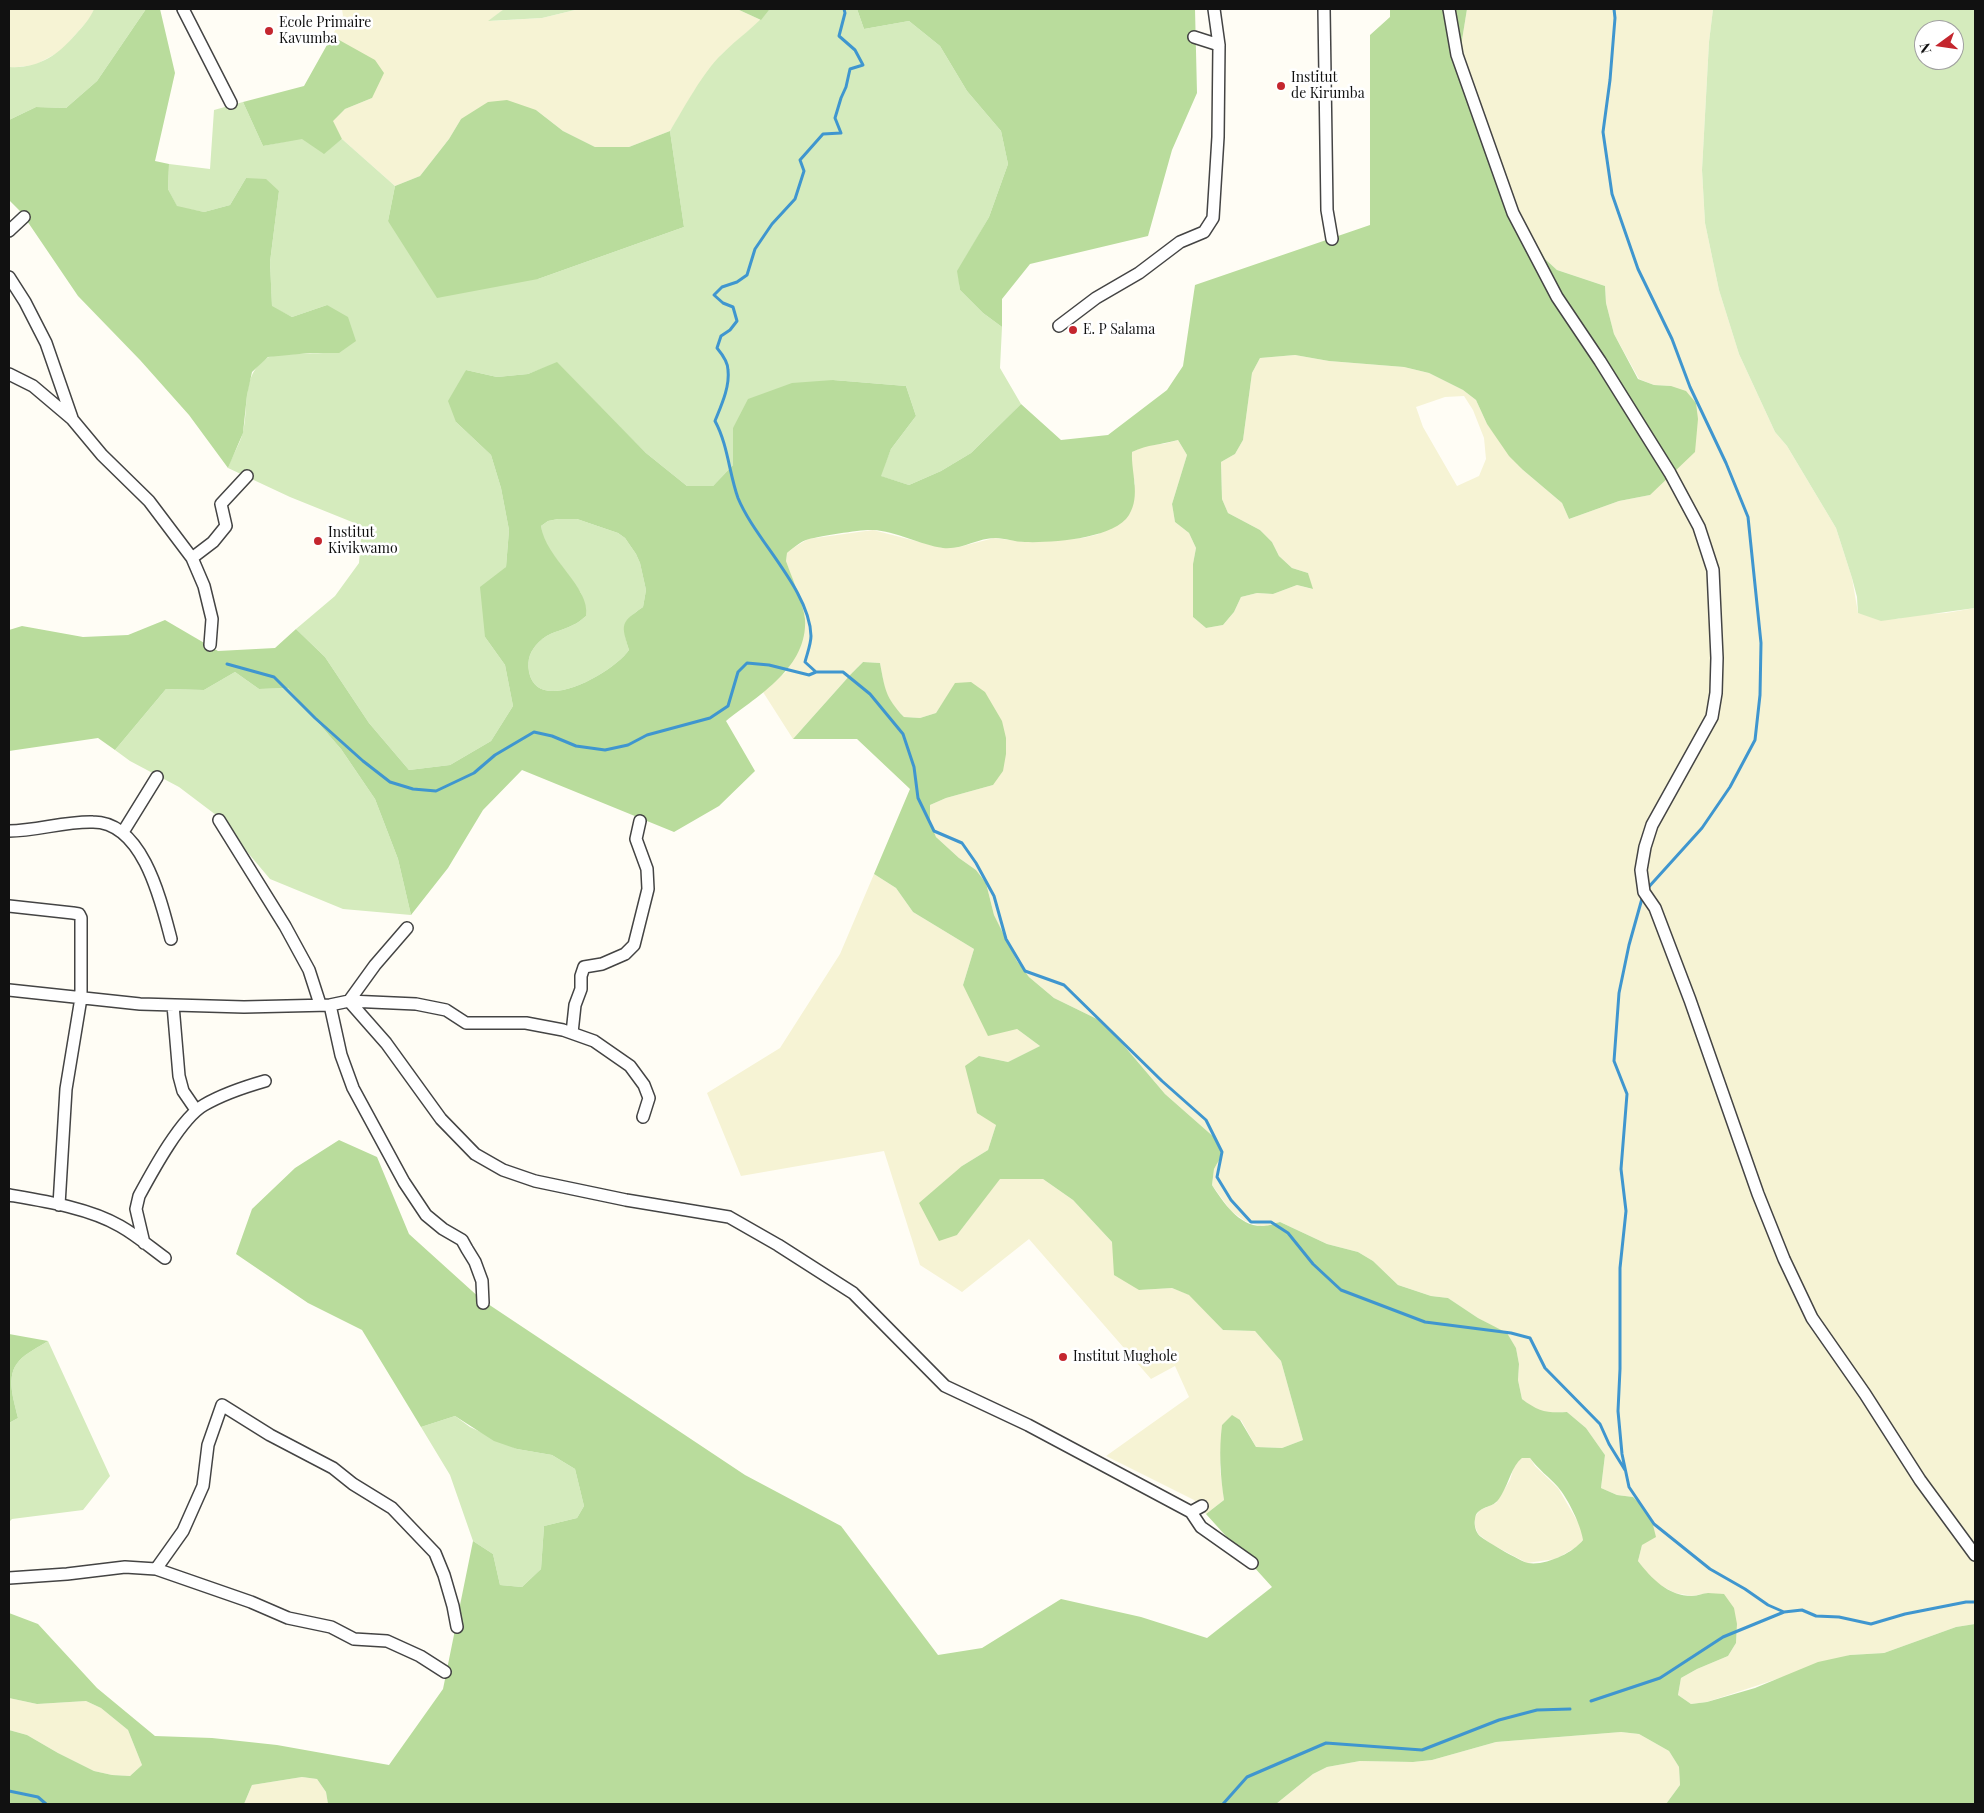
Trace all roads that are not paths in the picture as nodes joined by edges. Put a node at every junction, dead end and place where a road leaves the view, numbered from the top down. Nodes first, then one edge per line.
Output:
1 (183, 9) edge
2 (1214, 9) edge
3 (1324, 9) edge
4 (1449, 9) edge
5 (1194, 37) dead end
6 (1219, 45) junction
7 (231, 103) dead end
8 (24, 217) dead end
9 (9, 232) edge
10 (1332, 238) dead end
11 (9, 276) edge
12 (1059, 326) dead end
13 (9, 374) edge
14 (72, 419) junction
15 (247, 476) dead end
16 (192, 558) junction
17 (210, 645) dead end
18 (157, 777) dead end
19 (219, 820) dead end
20 (640, 820) dead end
21 (9, 831) edge
22 (123, 832) junction
23 (9, 906) edge
24 (407, 928) dead end
25 (171, 939) dead end
26 (9, 990) edge
27 (80, 998) junction
28 (348, 1001) junction
29 (325, 1004) junction
30 (173, 1005) junction
31 (572, 1033) junction
32 (265, 1081) dead end
33 (196, 1110) junction
34 (643, 1117) dead end
35 (9, 1195) edge
36 (59, 1205) junction
37 (144, 1242) junction
38 (164, 1258) dead end
39 (483, 1303) dead end
40 (1202, 1506) dead end
41 (1192, 1512) junction
42 (1975, 1555) edge
43 (1252, 1563) dead end
44 (156, 1569) junction
45 (9, 1578) edge
46 (457, 1627) dead end
47 (445, 1672) dead end

1 - 7 street
2 - 6 street
3 - 10 street
4 - 42 street
5 - 6 street
6 - 12 street
8 - 9 street
11 - 14 street
13 - 14 street
14 - 16 street
15 - 16 street
16 - 17 street
18 - 22 street
19 - 29 street
20 - 31 street
21 - 22 street
22 - 25 street
23 - 27 street
24 - 28 street
26 - 27 street
27 - 30 street
27 - 36 street
28 - 29 street
28 - 31 street
28 - 41 street
29 - 30 street
29 - 39 street
30 - 33 street
31 - 34 street
32 - 33 street
33 - 37 street
35 - 36 street
36 - 37 street
37 - 38 street
40 - 41 street
41 - 43 street
44 - 45 street
44 - 46 street
44 - 47 street

